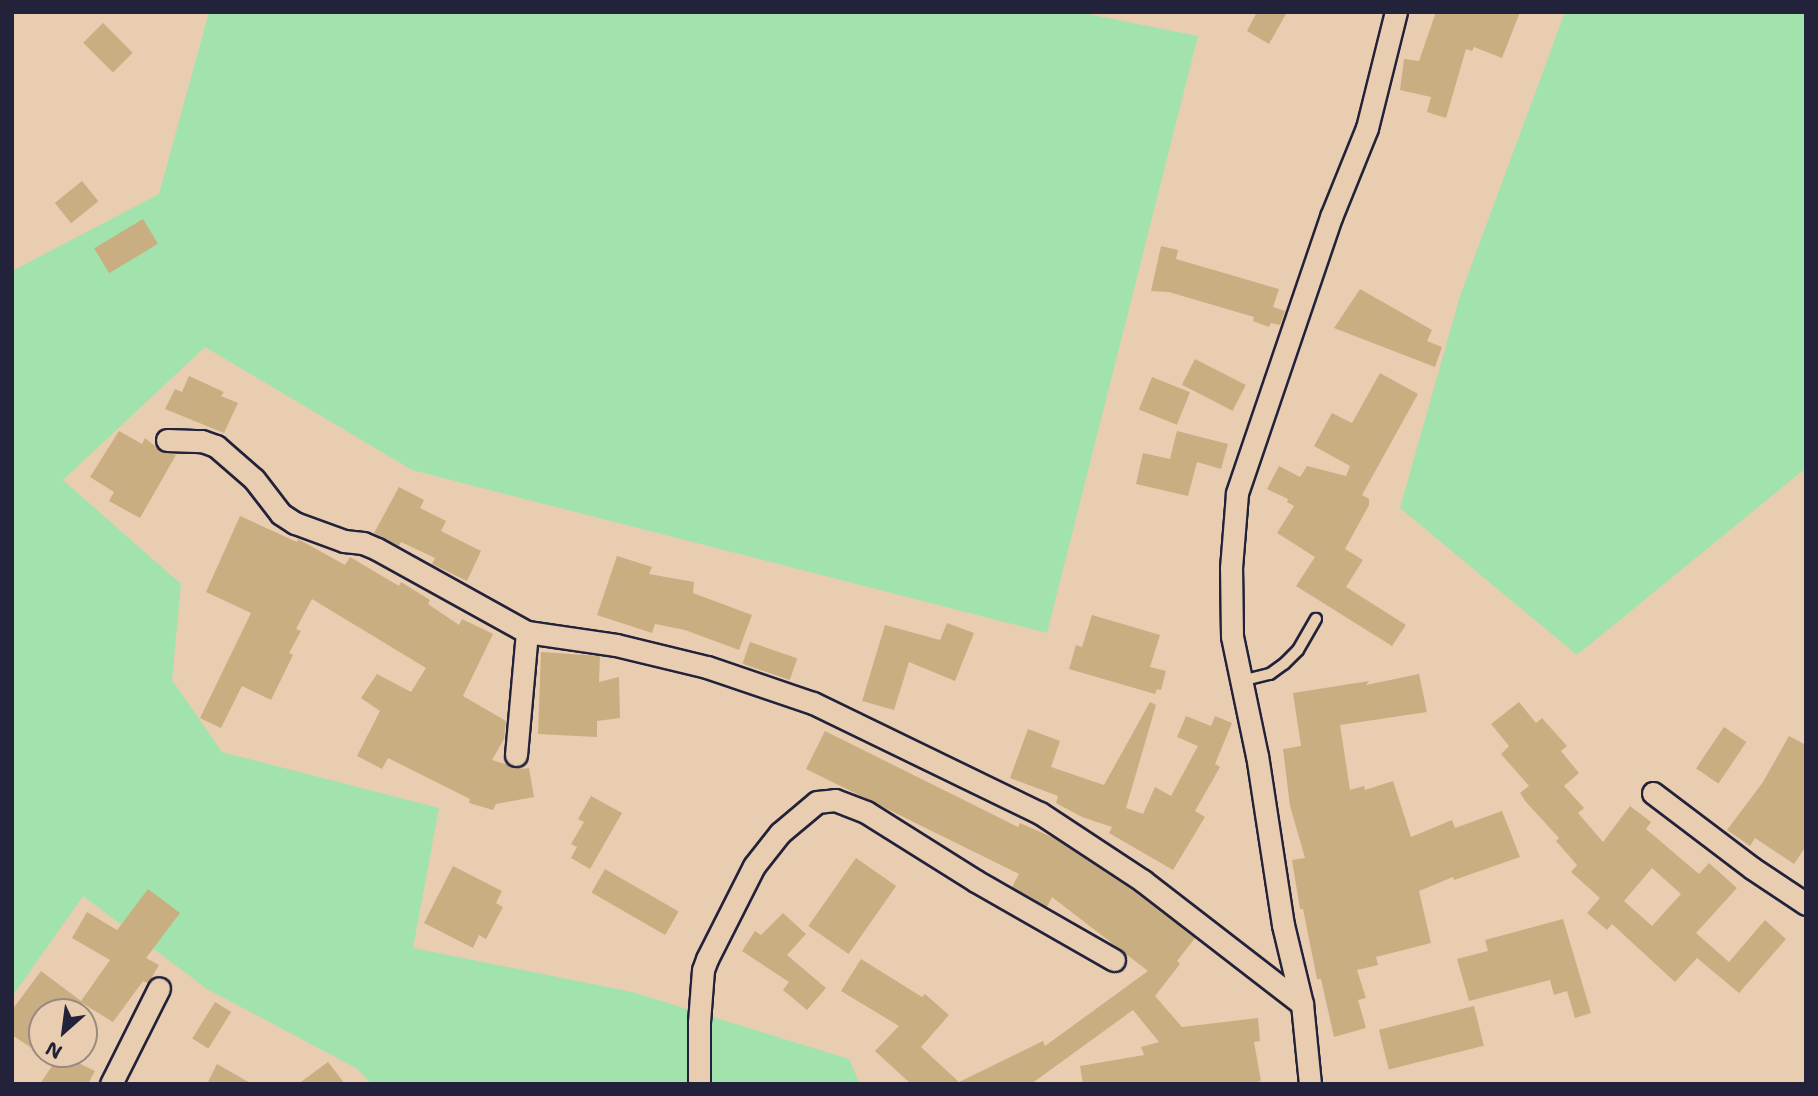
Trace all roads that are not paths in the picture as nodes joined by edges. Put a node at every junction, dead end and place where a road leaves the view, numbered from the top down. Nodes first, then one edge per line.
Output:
1 (1396, 12) edge
2 (167, 440) dead end
3 (1316, 619) dead end
4 (527, 632) junction
5 (1241, 681) junction
6 (516, 755) dead end
7 (1653, 793) dead end
8 (1806, 904) edge
9 (1114, 960) dead end
10 (159, 988) dead end
11 (1302, 1004) junction
12 (111, 1084) edge
13 (699, 1084) edge
14 (1310, 1084) edge

1 - 5 street
2 - 4 street
3 - 5 lane
4 - 6 street
4 - 11 street
5 - 11 street
7 - 8 street
9 - 13 street
10 - 12 street
11 - 14 street

